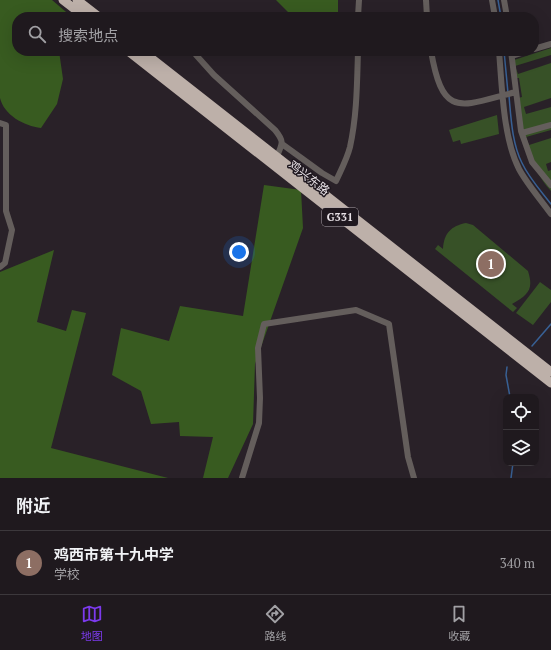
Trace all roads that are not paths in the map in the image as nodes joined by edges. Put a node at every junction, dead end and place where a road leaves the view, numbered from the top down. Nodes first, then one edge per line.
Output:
1 (63, 0) edge
2 (77, 0) edge
3 (359, 0) edge
4 (426, 0) edge
5 (492, 0) edge
6 (504, 0) edge
7 (79, 12) edge
8 (93, 12) edge
9 (358, 12) edge
10 (427, 12) edge
11 (493, 12) edge
12 (506, 12) edge
13 (551, 44) edge
14 (539, 48) edge
15 (134, 56) edge
16 (148, 56) edge
17 (197, 56) edge
18 (358, 56) edge
19 (432, 56) edge
20 (499, 56) edge
21 (511, 56) edge
22 (516, 92) junction
23 (504, 96) junction
24 (0, 123) edge
25 (551, 125) edge
26 (521, 132) junction
27 (508, 134) junction
28 (282, 144) junction
29 (277, 156) junction
30 (551, 185) edge
31 (550, 212) edge
32 (0, 267) edge
33 (551, 372) edge
34 (551, 384) edge
35 (242, 478) edge
36 (414, 478) edge

1 - 7 highway
2 - 8 highway
3 - 9 street
4 - 10 street
5 - 11 street
6 - 12 street
13 - 14 street
15 - 34 highway, 鸡兴东路 / G331
16 - 29 highway, 鸡兴东路 / G331
17 - 28 street
18 - 28 street
19 - 23 street
20 - 23 street
21 - 22 street
22 - 23 street
22 - 26 street
23 - 27 street
24 - 32 street
25 - 26 street
26 - 27 street
26 - 30 street
27 - 31 street
28 - 29 street
29 - 33 highway, 鸡兴东路 / G331
35 - 36 street

